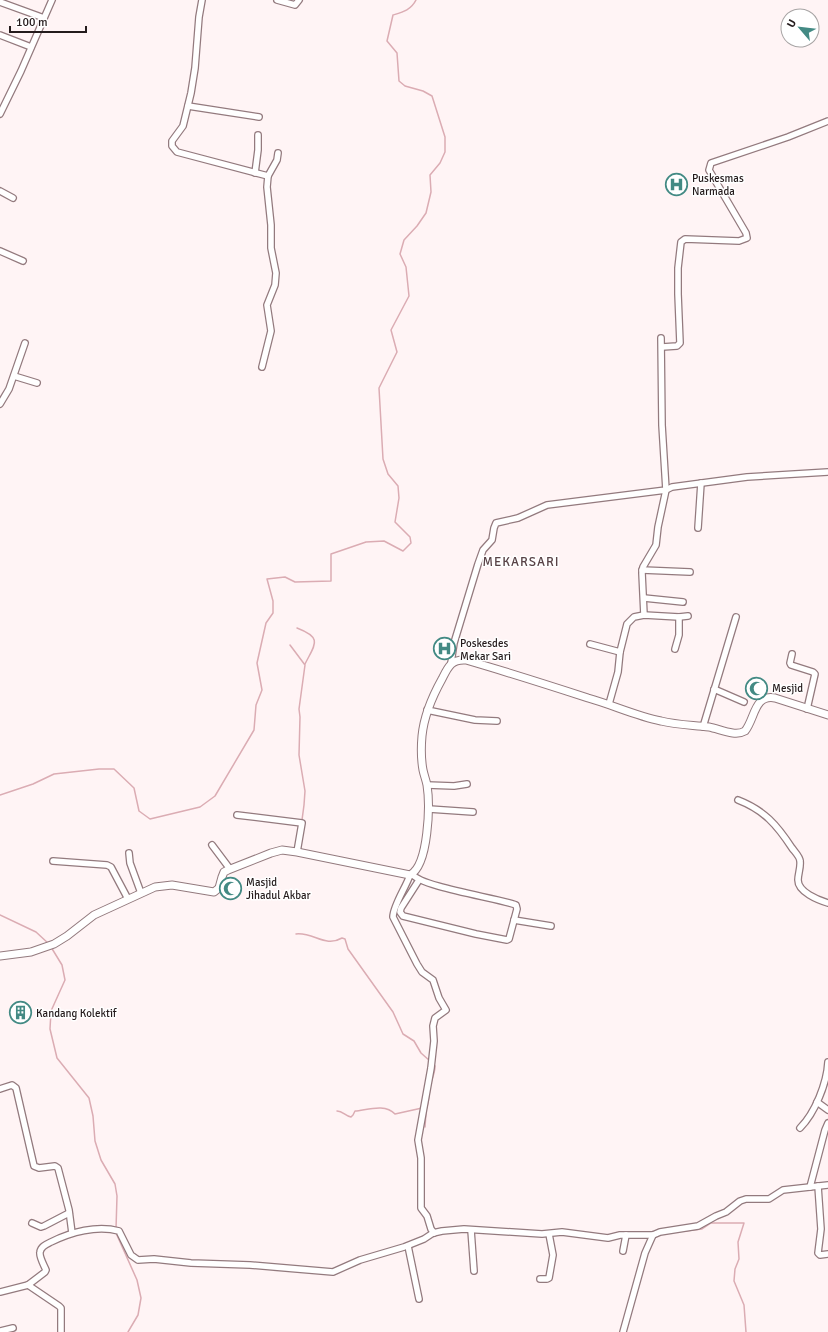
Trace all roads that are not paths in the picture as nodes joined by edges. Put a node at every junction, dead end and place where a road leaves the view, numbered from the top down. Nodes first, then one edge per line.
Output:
1 (52, 0) edge
2 (202, 0) edge
3 (277, 0) edge
4 (299, 0) edge
5 (0, 2) edge
6 (44, 18) junction
7 (0, 34) edge
8 (31, 47) junction
9 (188, 106) junction
10 (0, 114) edge
11 (258, 117) dead end
12 (828, 121) edge
13 (258, 135) dead end
14 (278, 153) dead end
15 (255, 173) junction
16 (268, 176) junction
17 (0, 191) edge
18 (13, 198) dead end
19 (0, 251) edge
20 (23, 261) dead end
21 (661, 338) dead end
22 (25, 343) dead end
23 (662, 347) junction
24 (262, 366) dead end
25 (14, 376) junction
26 (37, 383) dead end
27 (0, 404) edge
28 (828, 472) edge
29 (701, 483) junction
30 (666, 490) junction
31 (698, 528) dead end
32 (642, 570) junction
33 (690, 572) dead end
34 (644, 598) junction
35 (683, 602) dead end
36 (644, 615) junction
37 (688, 616) dead end
38 (679, 617) junction
39 (736, 618) dead end
40 (590, 644) dead end
41 (675, 649) dead end
42 (620, 652) junction
43 (792, 654) dead end
44 (451, 664) junction
45 (714, 689) junction
46 (744, 702) dead end
47 (609, 704) junction
48 (807, 709) junction
49 (427, 710) junction
50 (828, 715) edge
51 (497, 721) dead end
52 (703, 727) junction
53 (467, 784) dead end
54 (427, 786) junction
55 (738, 800) dead end
56 (428, 809) junction
57 (473, 812) dead end
58 (237, 815) dead end
59 (212, 845) dead end
60 (297, 852) junction
61 (129, 853) dead end
62 (53, 861) dead end
63 (230, 869) junction
64 (411, 874) junction
65 (419, 880) junction
66 (141, 893) junction
67 (128, 899) junction
68 (828, 903) edge
69 (514, 920) junction
70 (551, 926) dead end
71 (0, 956) edge
72 (828, 1062) edge
73 (0, 1089) edge
74 (817, 1102) junction
75 (828, 1110) edge
76 (828, 1123) edge
77 (800, 1128) dead end
78 (828, 1185) edge
79 (818, 1186) junction
80 (810, 1187) junction
81 (70, 1212) junction
82 (32, 1223) dead end
83 (471, 1230) junction
84 (72, 1233) junction
85 (434, 1233) junction
86 (549, 1234) junction
87 (653, 1235) junction
88 (626, 1236) junction
89 (408, 1246) junction
90 (623, 1251) dead end
91 (828, 1254) edge
92 (474, 1271) dead end
93 (540, 1279) dead end
94 (28, 1285) junction
95 (0, 1292) edge
96 (419, 1299) dead end
97 (13, 1328) dead end
98 (2, 1331) edge
99 (61, 1332) edge
100 (623, 1332) edge

1 - 6 street
2 - 9 street
3 - 4 street
5 - 6 street
6 - 8 street
7 - 8 street
8 - 10 street
9 - 11 street
9 - 15 street
12 - 23 street
13 - 15 street
14 - 16 street
15 - 16 street
16 - 24 street
17 - 18 street
19 - 20 street
21 - 23 street
22 - 25 street
23 - 30 street
25 - 26 street
25 - 27 street
28 - 29 street
29 - 30 street
29 - 31 street
30 - 32 street
30 - 44 street
32 - 33 street
32 - 34 street
34 - 35 street
34 - 36 street
36 - 38 street
36 - 42 street
37 - 38 street
38 - 41 street
39 - 45 street
40 - 42 street
42 - 47 street
43 - 48 street
44 - 47 street
44 - 49 street
45 - 46 street
45 - 52 street
47 - 52 street
48 - 50 street
48 - 52 street
49 - 51 street
49 - 54 street
53 - 54 street
54 - 56 street
55 - 68 street
56 - 57 street
56 - 64 street
58 - 60 street
59 - 63 street
60 - 63 street
60 - 64 street
61 - 66 street
62 - 67 street
63 - 66 street
64 - 65 street
64 - 85 street
65 - 69 street
65 - 69 street
66 - 67 street
67 - 71 street
69 - 70 street
72 - 74 street
73 - 81 street
74 - 75 street
74 - 77 street
76 - 80 street
78 - 79 street
79 - 80 street
79 - 91 street
80 - 87 street
81 - 82 street
81 - 84 street
83 - 85 street
83 - 86 street
83 - 92 street
84 - 89 street
84 - 94 street
85 - 89 street
86 - 88 street
86 - 93 street
87 - 88 street
87 - 100 street
88 - 90 street
89 - 96 street
94 - 95 street
94 - 99 street
97 - 98 street

